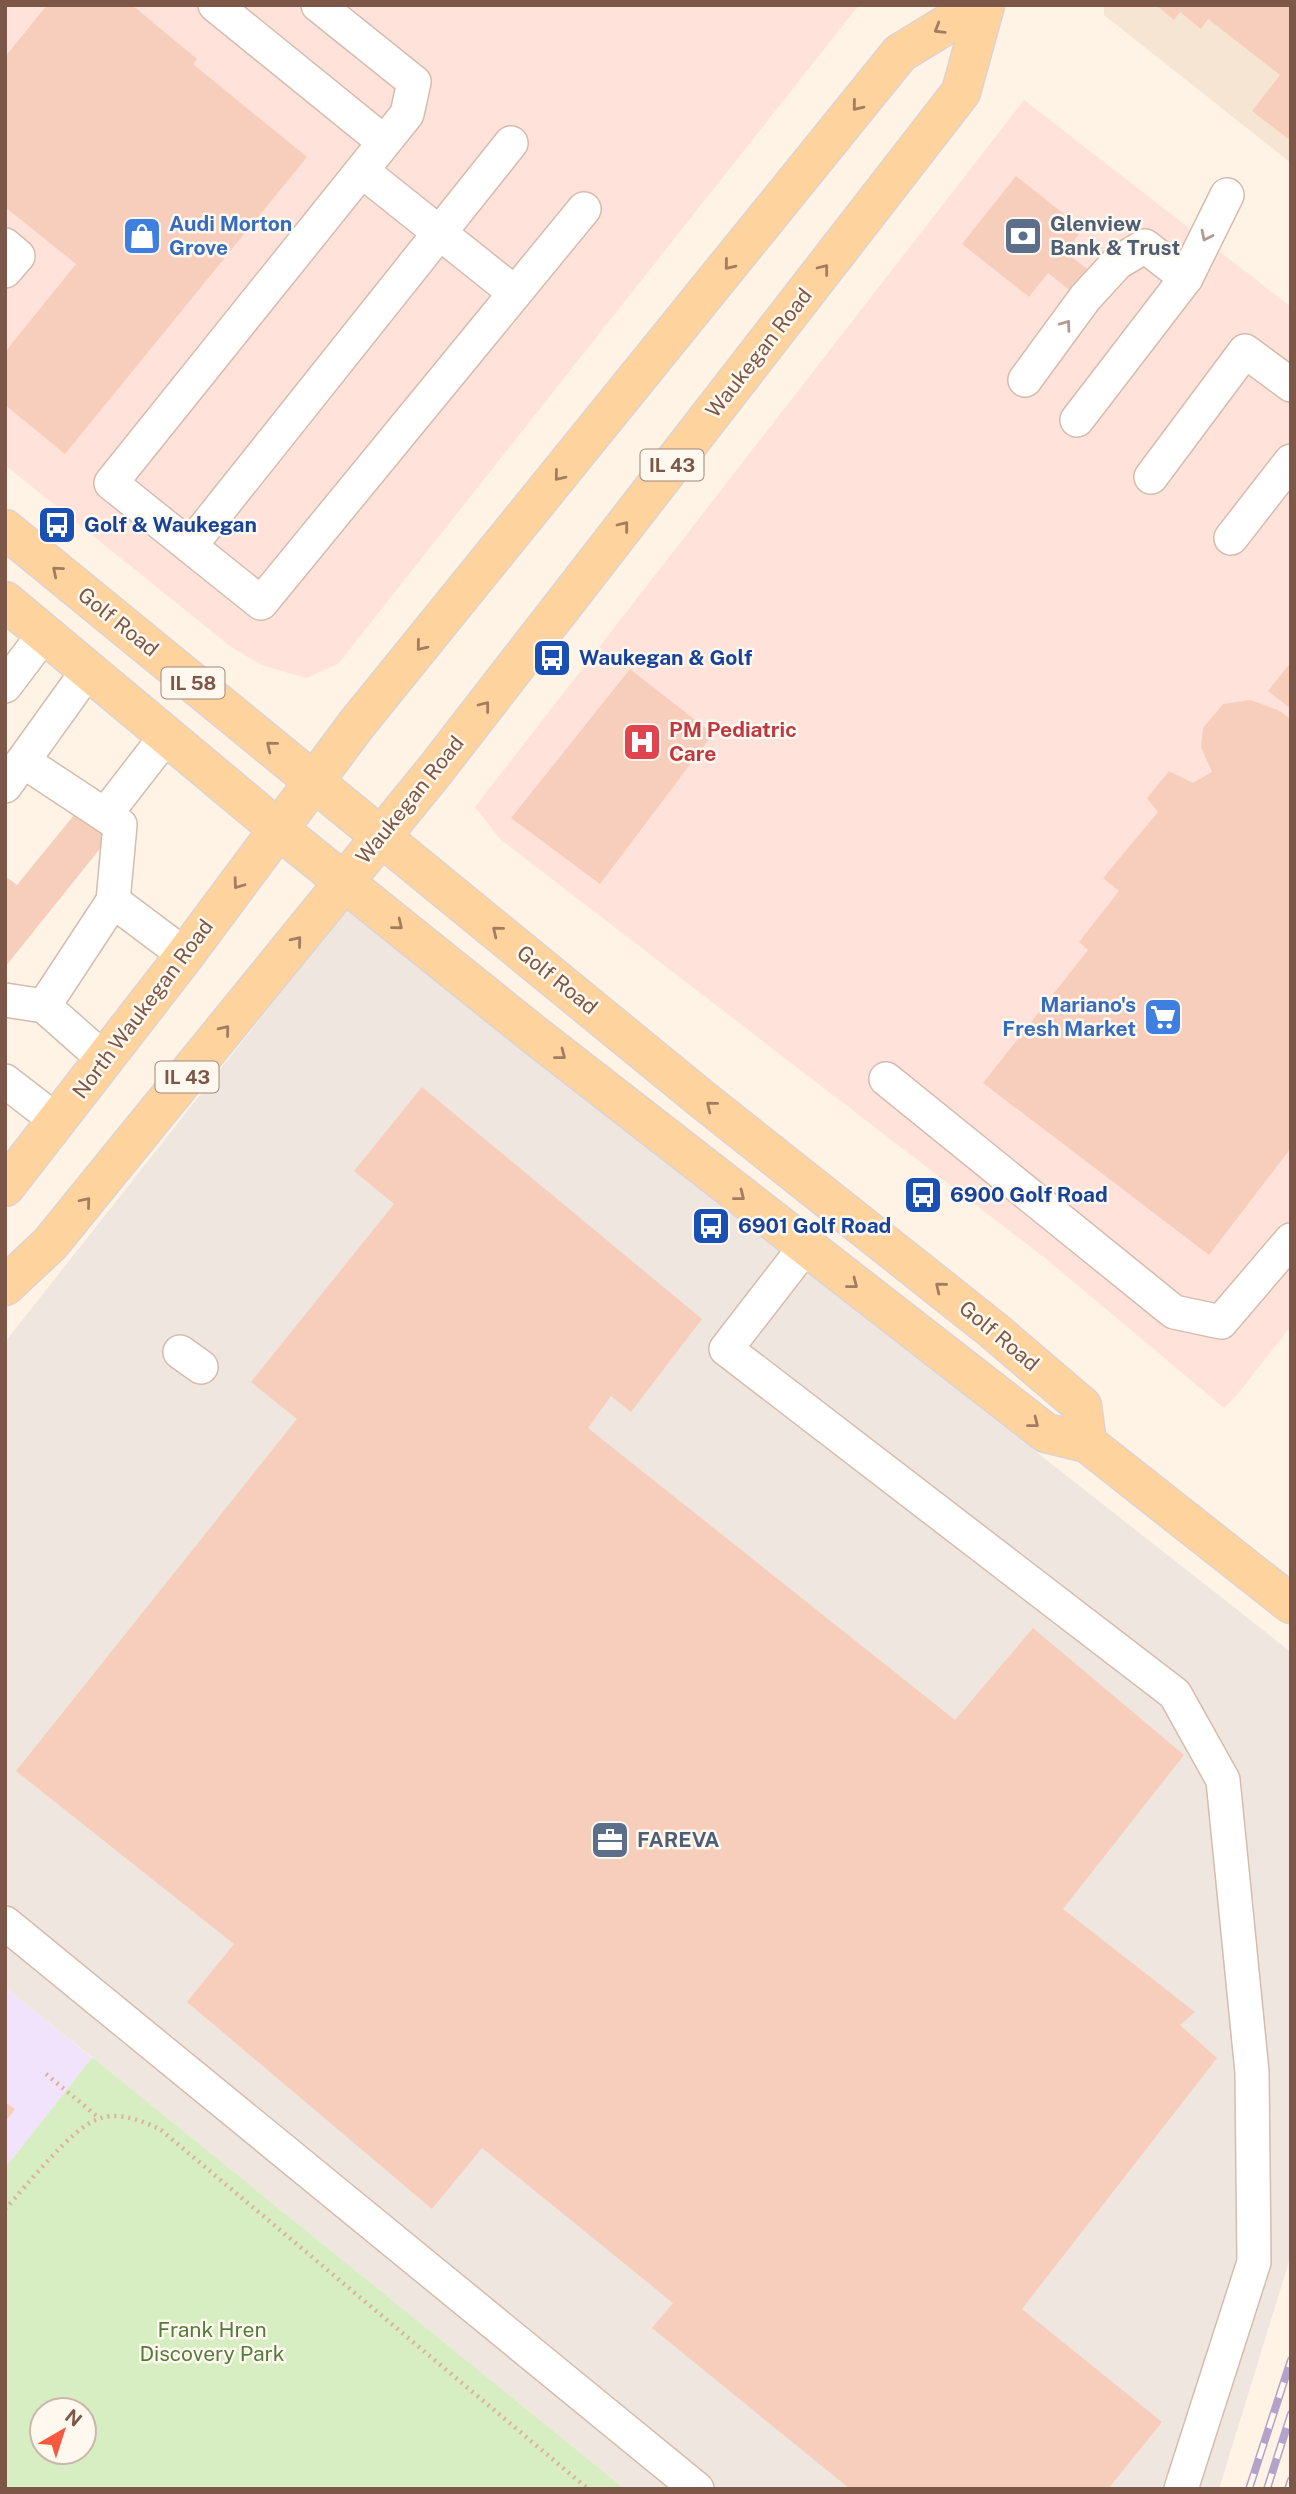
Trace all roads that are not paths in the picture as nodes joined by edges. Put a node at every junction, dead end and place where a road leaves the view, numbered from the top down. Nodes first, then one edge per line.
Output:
1 (215, 5) edge
2 (318, 5) edge
3 (979, 5) edge
4 (985, 5) edge
5 (384, 142) junction
6 (511, 143) dead end
7 (362, 170) junction
8 (1227, 195) dead end
9 (584, 209) dead end
10 (439, 233) junction
11 (5, 246) edge
12 (5, 271) edge
13 (1185, 278) junction
14 (515, 293) junction
15 (1025, 380) dead end
16 (1291, 385) edge
17 (1077, 420) dead end
18 (1291, 461) edge
19 (1151, 477) dead end
20 (5, 529) edge
21 (1231, 538) dead end
22 (190, 546) junction
23 (5, 601) edge
24 (45, 633) junction
25 (89, 669) junction
26 (5, 686) edge
27 (167, 735) junction
28 (14, 774) edge
29 (314, 781) junction
30 (104, 814) junction
31 (278, 829) junction
32 (381, 836) junction
33 (344, 882) junction
34 (113, 901) junction
35 (185, 955) junction
36 (5, 1000) edge
37 (44, 1006) junction
38 (104, 1059) junction
39 (886, 1079) dead end
40 (5, 1081) edge
41 (57, 1121) junction
42 (11, 1168) edge
43 (1291, 1240) edge
44 (805, 1247) junction
45 (5, 1286) edge
46 (1087, 1443) junction
47 (1291, 1604) edge
48 (5, 1923) edge
49 (697, 2489) edge
50 (1181, 2489) edge

1 - 5 lane
2 - 5 lane
3 -> 29 main road
32 -> 4 main road, Waukegan Road / IL 43
5 - 7 lane
6 - 10 lane
7 - 10 lane
7 - 22 lane
8 -> 13 lane
9 - 14 lane
10 - 14 lane
10 - 22 lane
11 - 12 lane
15 -> 13 lane
13 - 17 lane
14 - 22 lane
16 - 19 lane
18 - 21 lane
29 -> 20 main road, Golf Road / IL 58
23 - 24 main road, IL 58
24 - 25 main road, IL 58
24 - 26 lane
25 - 27 main road, IL 58
25 - 28 lane
27 - 30 lane
27 - 31 main road, IL 58
28 - 30 lane
29 - 31 main road
29 - 32 main road, Golf Road / IL 58
30 - 34 lane
31 - 33 main road
31 -> 35 main road, North Waukegan Road
32 - 33 main road, Waukegan Road / IL 43
46 -> 32 main road, Golf Road
33 -> 44 main road
45 -> 33 main road, IL 43
34 - 35 lane
34 - 37 lane
35 - 38 main road, North Waukegan Road
36 - 37 lane
37 - 38 lane
38 - 41 main road, North Waukegan Road
39 - 43 lane
40 - 41 lane
41 - 42 main road, North Waukegan Road
44 -> 46 main road
44 - 50 lane
46 - 47 main road
48 - 49 lane

